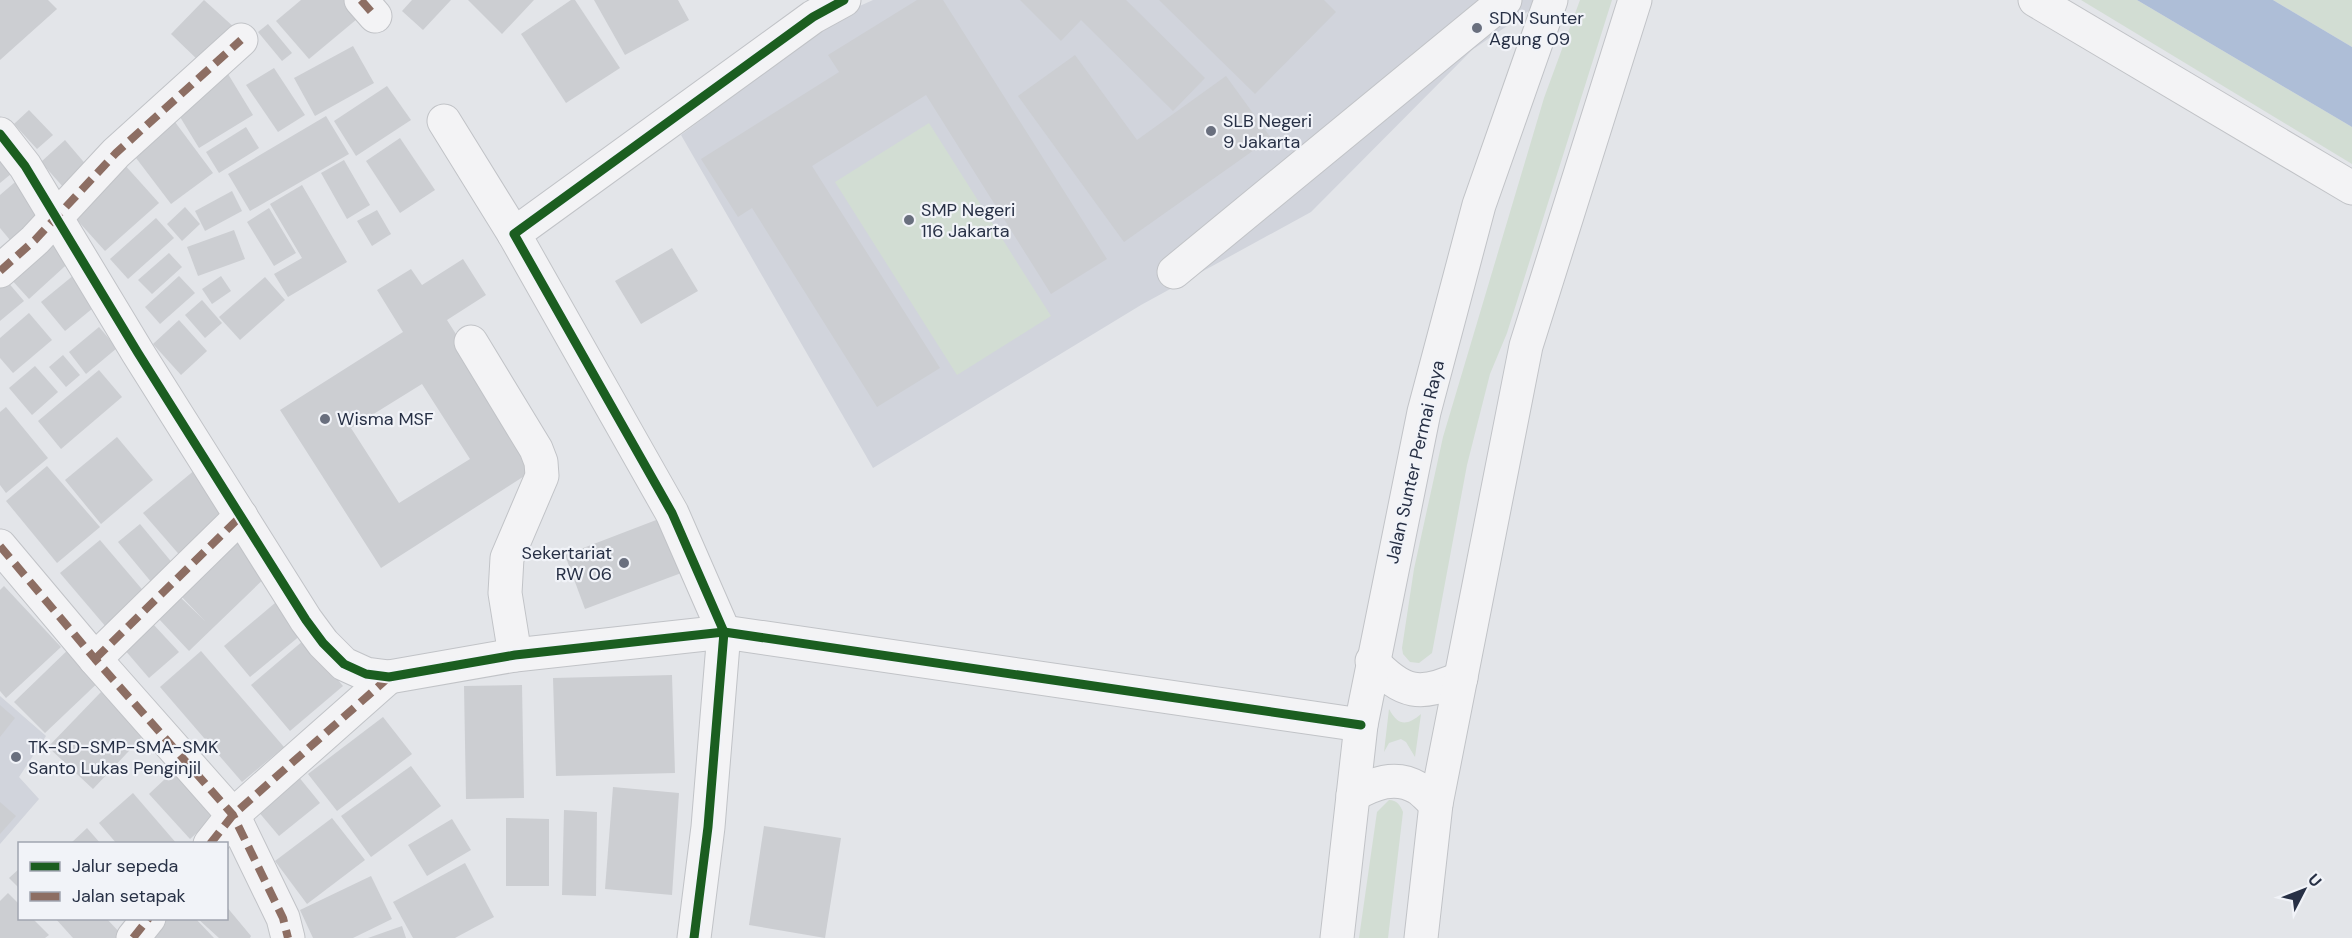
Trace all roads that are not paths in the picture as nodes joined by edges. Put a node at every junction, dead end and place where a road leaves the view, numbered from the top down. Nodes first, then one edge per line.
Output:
1 (844, 0) edge
2 (1505, 0) edge
3 (1551, 0) edge
4 (1635, 0) edge
5 (2035, 0) edge
6 (241, 40) dead end
7 (444, 121) dead end
8 (0, 134) edge
9 (2352, 188) edge
10 (57, 217) junction
11 (514, 234) junction
12 (0, 271) edge
13 (1174, 272) dead end
14 (471, 342) dead end
15 (241, 516) junction
16 (0, 546) edge
17 (724, 632) junction
18 (515, 655) junction
19 (95, 659) junction
20 (1372, 661) junction
21 (389, 677) junction
22 (1461, 678) junction
23 (1361, 725) junction
24 (1353, 795) junction
25 (1436, 804) junction
26 (233, 815) junction
27 (211, 842) edge
28 (147, 920) edge
29 (133, 938) edge
30 (288, 938) edge
31 (694, 938) edge
32 (1338, 938) edge
33 (1421, 938) edge

1 - 11 street
2 - 13 street
3 - 20 street, Jalan Sunter Permai Raya
4 - 22 street
5 - 9 street
6 - 10 street
7 - 11 street
8 - 10 street
10 - 12 street
10 - 15 street
11 - 17 street
14 - 18 street
15 - 19 street
15 - 21 street
16 - 19 street
17 - 18 street
17 - 23 street
17 - 31 street
18 - 21 street
19 - 26 street
20 - 22 street
20 - 23 street, Jalan Sunter Permai Raya
21 - 26 street
22 - 25 street
23 - 24 street, Jalan Sunter Permai Raya
24 - 25 street
24 - 32 street, Jalan Sunter Permai Raya
25 - 33 street
26 - 27 street
26 - 30 street
28 - 29 street

